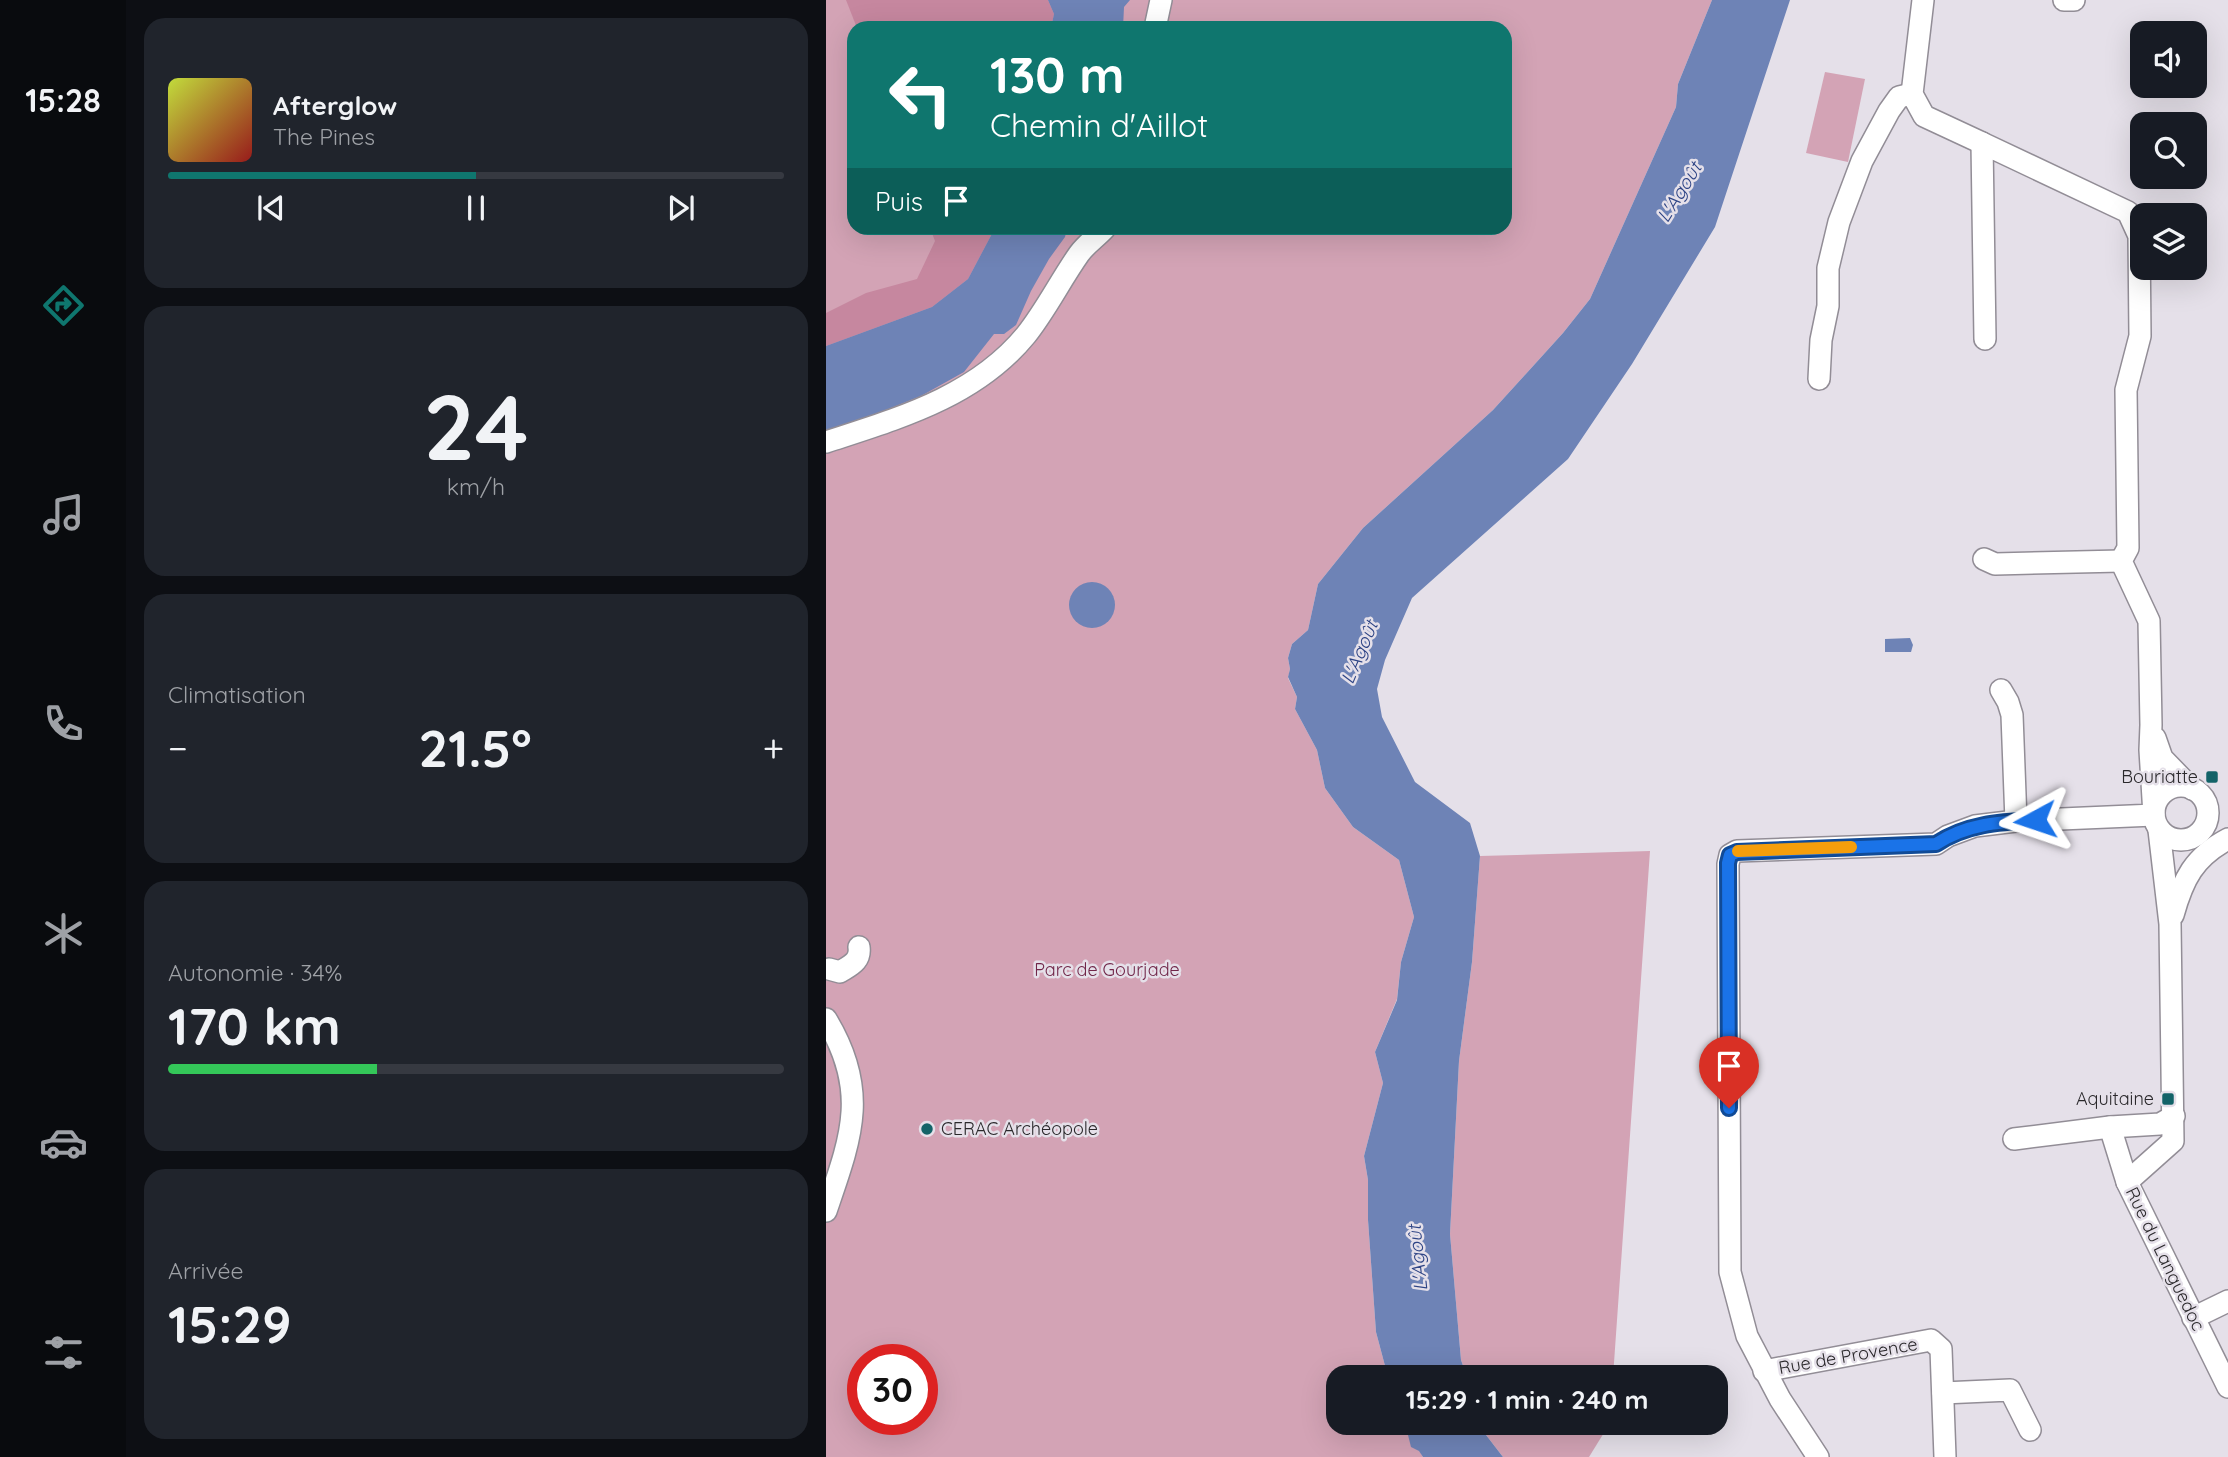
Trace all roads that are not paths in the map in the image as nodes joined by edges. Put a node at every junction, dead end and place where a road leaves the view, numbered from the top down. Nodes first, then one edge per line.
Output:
1 (1161, 0) edge
2 (1923, 0) edge
3 (2064, 0) edge
4 (2074, 0) edge
5 (1157, 21) edge
6 (1912, 94) junction
7 (1982, 143) junction
8 (1098, 235) edge
9 (1985, 339) dead end
10 (1819, 379) dead end
11 (826, 443) edge
12 (1984, 559) dead end
13 (2121, 561) junction
14 (2001, 690) dead end
15 (2151, 725) junction
16 (2198, 794) junction
17 (2016, 821) junction
18 (2157, 822) junction
19 (2207, 834) edge
20 (2228, 839) edge
21 (2171, 924) junction
22 (859, 947) dead end
23 (830, 974) edge
24 (826, 1019) edge
25 (2174, 1116) junction
26 (2110, 1127) junction
27 (2014, 1139) dead end
28 (2127, 1182) junction
29 (826, 1211) edge
30 (2228, 1301) edge
31 (2193, 1318) junction
32 (1764, 1371) junction
33 (2228, 1387) edge
34 (1943, 1393) junction
35 (2030, 1430) dead end
36 (1818, 1457) edge
37 (1945, 1457) edge

1 - 5 street
2 - 6 street
3 - 4 street
6 - 7 street
6 - 10 street
7 - 9 street
7 - 13 street
8 - 11 street
12 - 13 street
13 - 15 street
14 - 17 street
15 - 16 street
15 - 18 street
16 - 18 street
16 - 19 street
17 - 18 street
17 - 32 street
18 - 19 street
18 - 21 street
19 - 20 street
19 - 21 street
21 - 25 street
22 - 23 street
24 - 29 street
25 - 26 street
25 - 28 street
26 - 27 street
26 - 28 street, Rue du Languedoc
28 - 31 street, Rue du Languedoc
30 - 31 street
31 - 33 street, Rue du Languedoc
32 - 34 street, Rue de Provence
32 - 36 street
34 - 35 street
34 - 37 street

